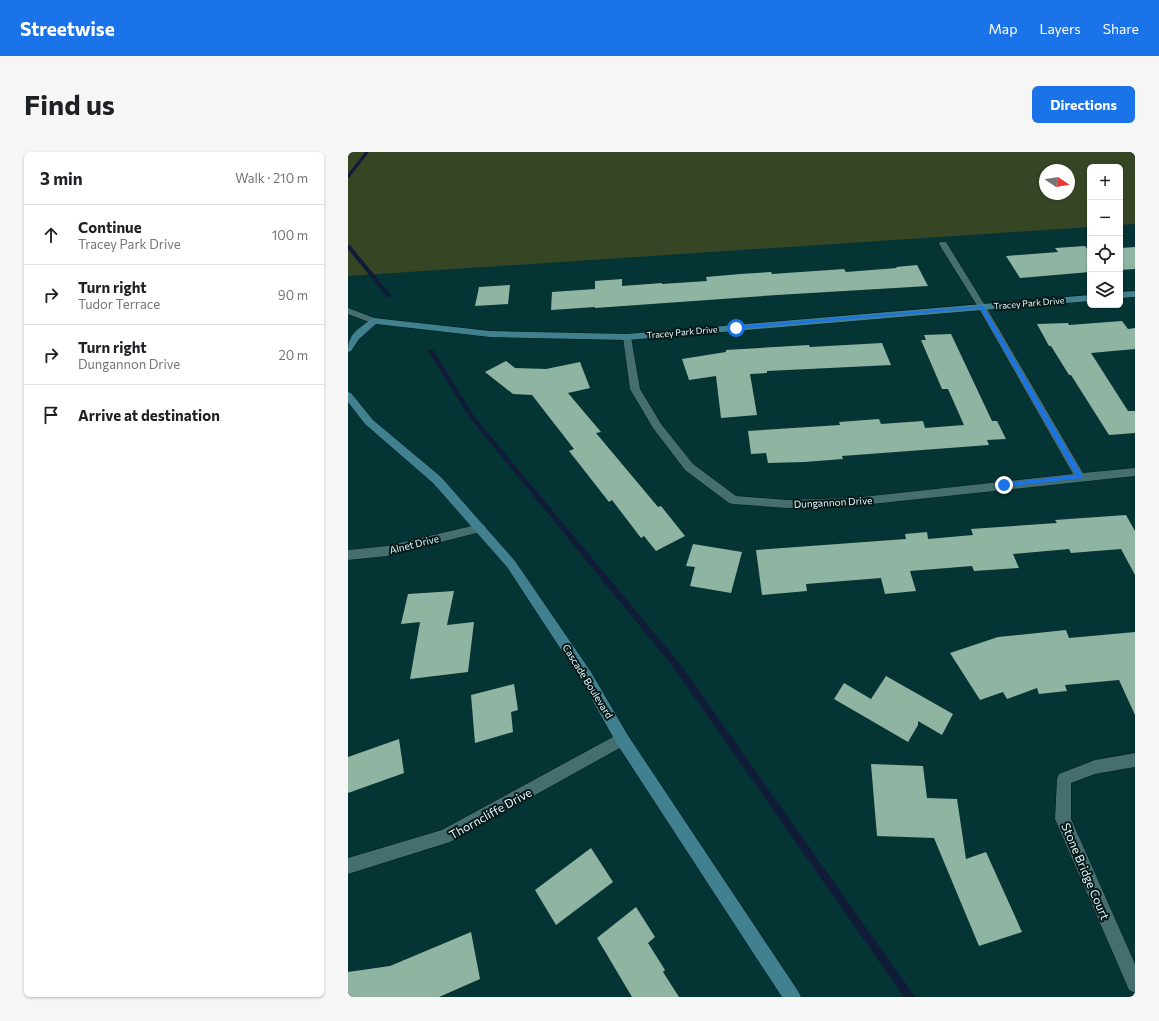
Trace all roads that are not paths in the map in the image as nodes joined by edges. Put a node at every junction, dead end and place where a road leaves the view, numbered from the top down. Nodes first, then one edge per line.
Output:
1 (943, 244) dead end
2 (1135, 294) edge
3 (1123, 296) edge
4 (1087, 298) edge
5 (982, 307) junction
6 (348, 311) edge
7 (374, 321) junction
8 (627, 337) junction
9 (348, 349) edge
10 (348, 395) edge
11 (1135, 472) edge
12 (1080, 477) junction
13 (480, 528) junction
14 (348, 555) edge
15 (622, 739) junction
16 (1135, 760) edge
17 (348, 866) edge
18 (1135, 984) edge
19 (792, 997) edge

1 - 5 street
2 - 3 street
4 - 5 street, Tracey Park Drive
5 - 8 street, Tracey Park Drive
5 - 12 street
6 - 7 street, Tracey Park Drive
7 - 8 street, Tracey Park Drive
7 - 9 street
8 - 12 street, Dungannon Drive
10 - 13 street, Cascade Boulevard
11 - 12 street, Dungannon Drive
13 - 14 street, Alnet Drive
13 - 15 street, Cascade Boulevard
15 - 17 street, Thorncliffe Drive
15 - 19 street, Cascade Boulevard
16 - 18 street, Stone Bridge Court

